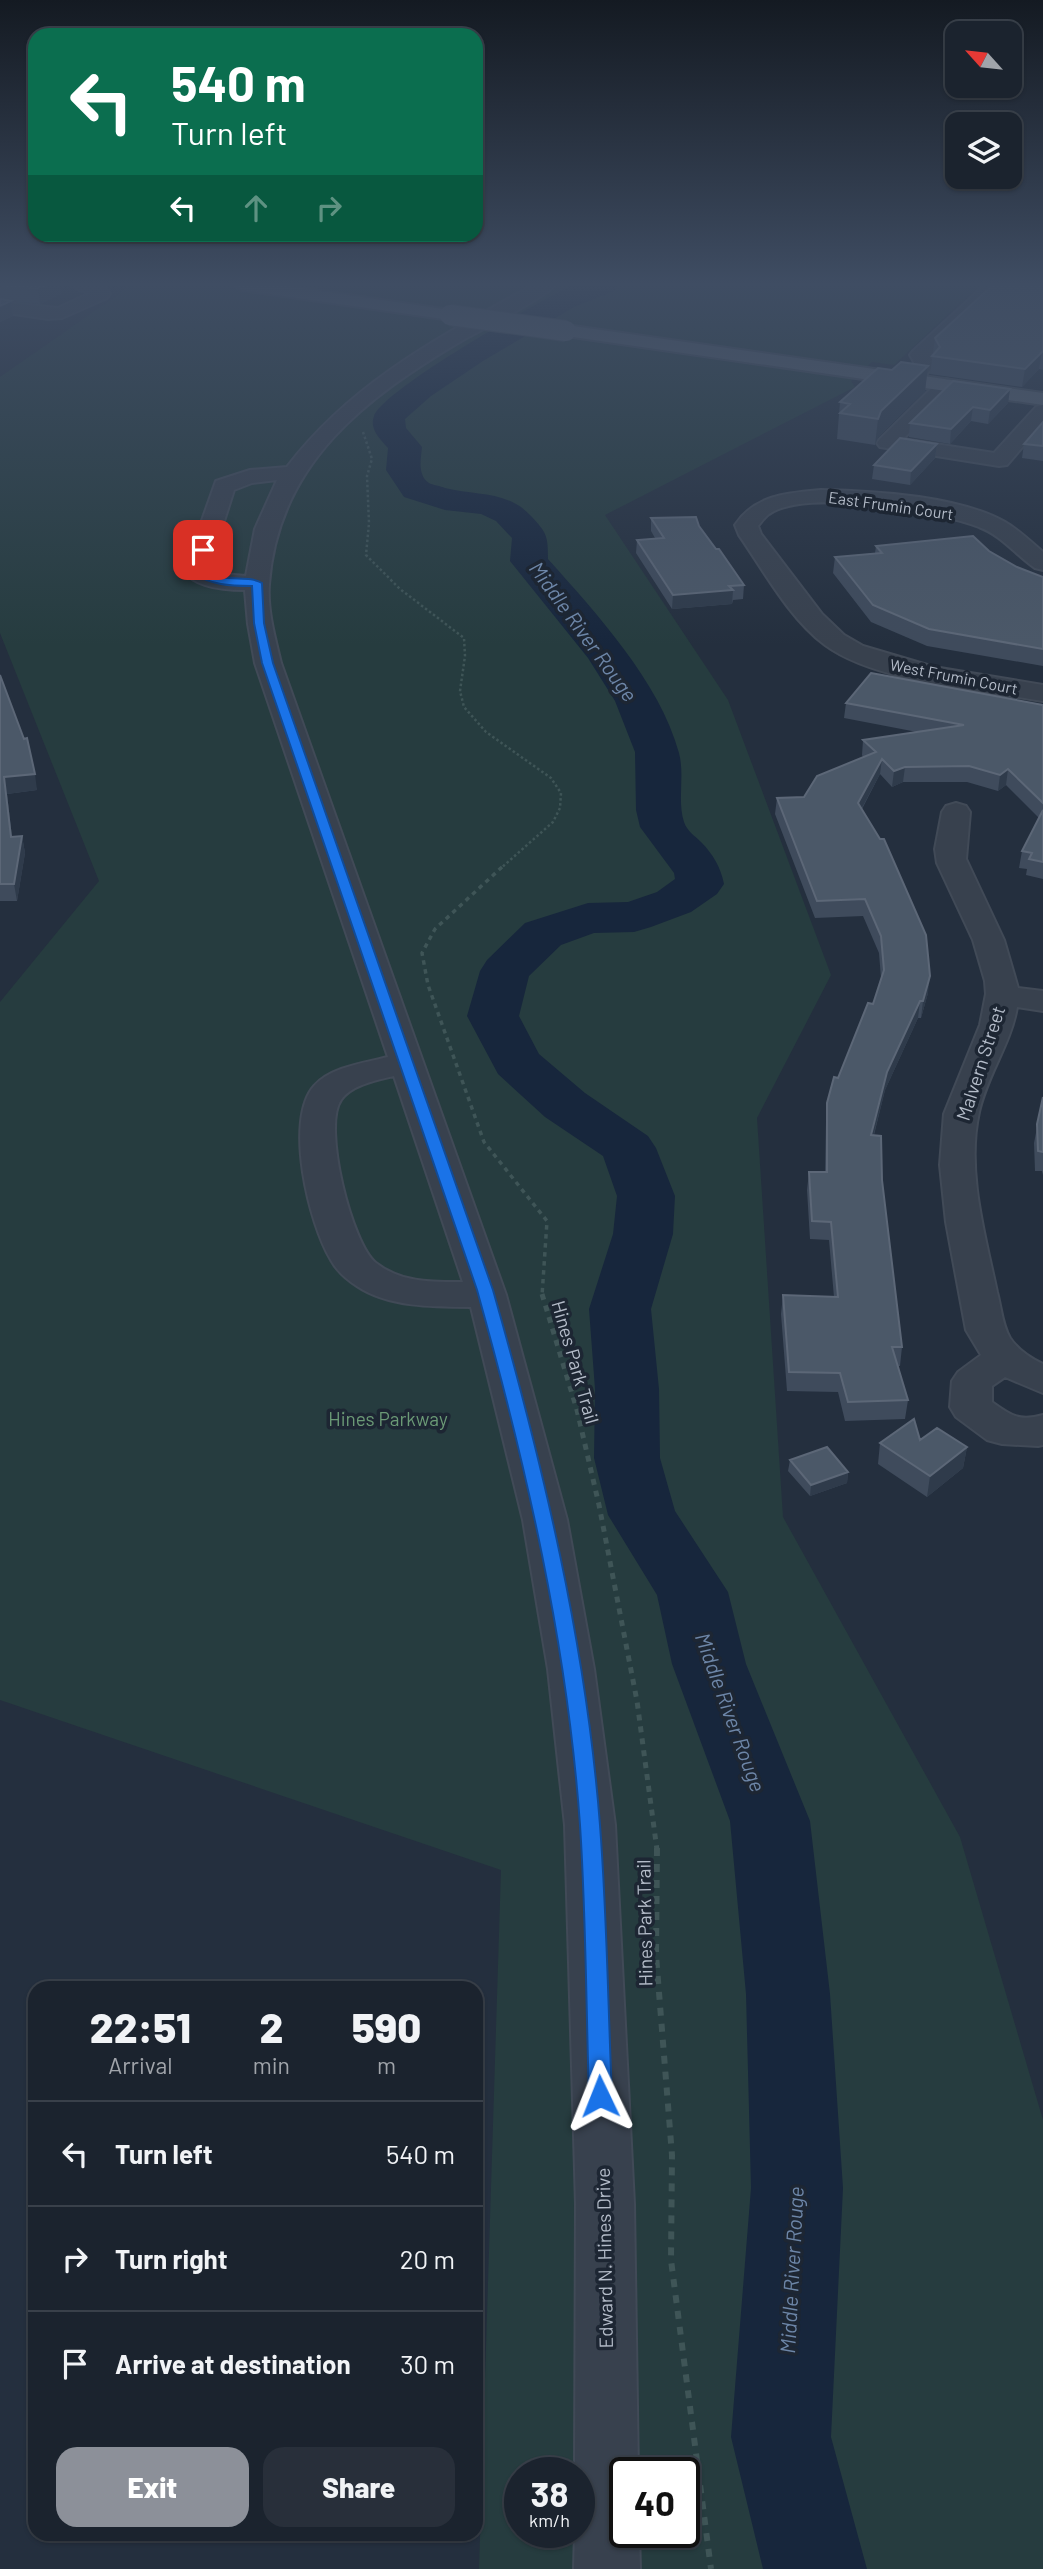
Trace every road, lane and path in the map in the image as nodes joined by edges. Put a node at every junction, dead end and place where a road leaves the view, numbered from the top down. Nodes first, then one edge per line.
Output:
1 (354, 405) edge
2 (926, 405) edge
3 (1043, 411) edge
4 (361, 425) dead end
5 (293, 474) junction
6 (1043, 563) edge
7 (776, 570) joint
8 (257, 583) junction
9 (1043, 693) edge
10 (956, 812) dead end
11 (1002, 995) junction
12 (1043, 1001) edge
13 (407, 1062) junction
14 (487, 1294) junction
15 (1004, 1358) junction
16 (1043, 1380) edge
17 (1043, 1429) edge
18 (607, 2569) edge
19 (711, 2569) edge

1 - 5 street, Edward N. Hines Drive
2 - 3 street
4 - 19 path, Hines Park Trail
5 - 8 street, Edward N. Hines Drive
5 - 8 street
6 - 7 street, East Frumin Court
7 - 9 street, West Frumin Court
8 - 13 street, Edward N. Hines Drive
10 - 11 street, Malvern Street
11 - 12 street
11 - 15 street, Malvern Street
13 - 14 street, Edward N. Hines Drive
13 - 14 street
14 - 18 street, Edward N. Hines Drive
15 - 16 street, Malvern Street
15 - 17 street

